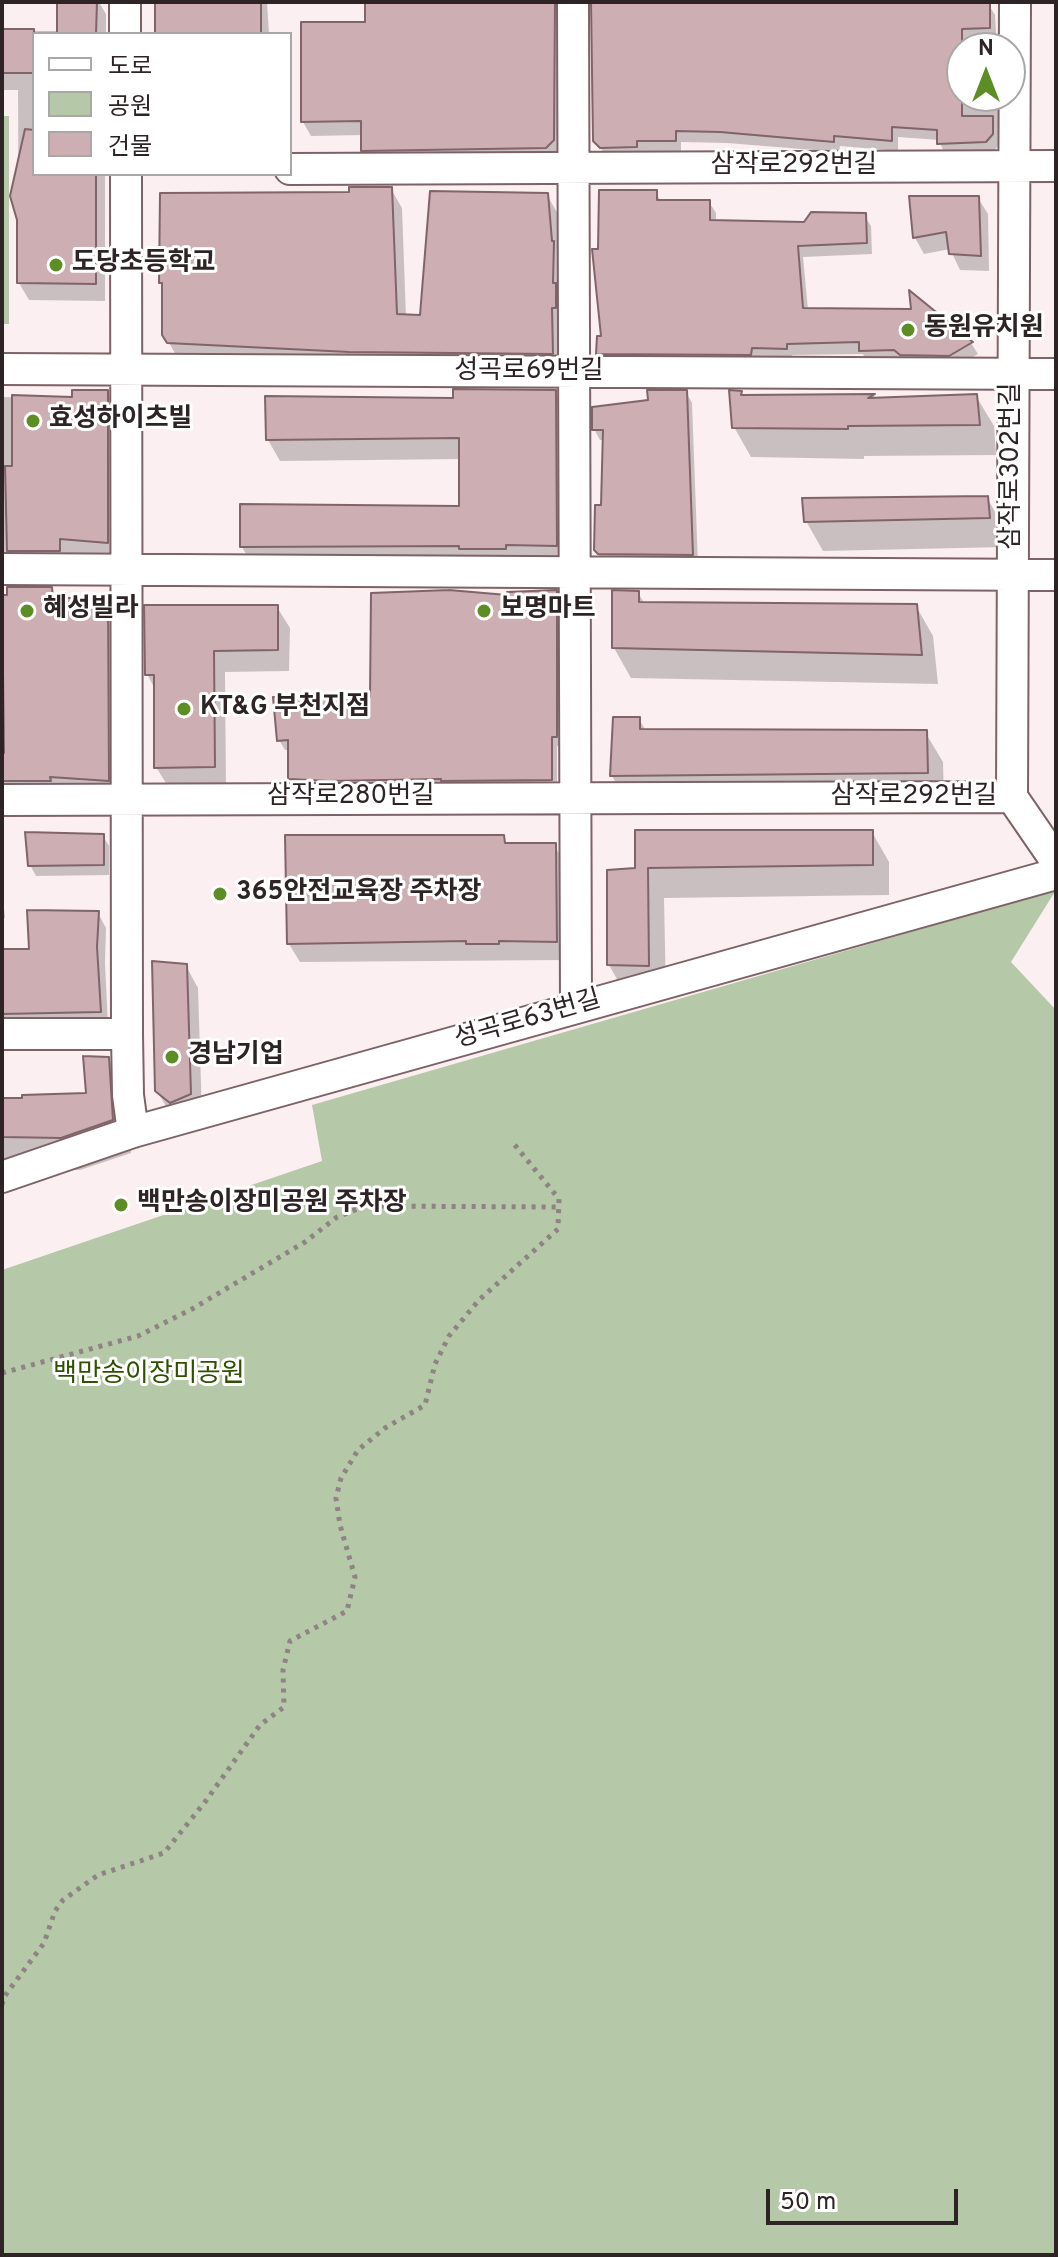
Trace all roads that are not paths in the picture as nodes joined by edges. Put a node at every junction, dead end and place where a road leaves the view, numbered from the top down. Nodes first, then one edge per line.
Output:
1 (125, 2) edge
2 (573, 2) edge
3 (1015, 2) edge
4 (125, 32) edge
5 (1014, 166) junction
6 (1056, 166) edge
7 (573, 168) junction
8 (292, 169) edge
9 (126, 176) edge
10 (2, 369) edge
11 (126, 370) junction
12 (574, 373) junction
13 (1014, 373) junction
14 (1056, 374) edge
15 (2, 569) edge
16 (126, 570) junction
17 (575, 572) junction
18 (1013, 574) junction
19 (1056, 575) edge
20 (1012, 797) junction
21 (127, 798) junction
22 (575, 798) junction
23 (2, 800) edge
24 (1056, 861) edge
25 (1056, 874) edge
26 (576, 1008) junction
27 (2, 1034) edge
28 (127, 1034) junction
29 (133, 1132) junction
30 (2, 1177) edge

1 - 4 street
2 - 7 street
3 - 5 street, 삼작로302번길
5 - 6 street
5 - 7 street, 삼작로292번길
5 - 13 street, 삼작로302번길
7 - 8 street
7 - 12 street
9 - 11 street
10 - 11 street, 성곡로69번길
11 - 12 street, 성곡로69번길
11 - 16 street
12 - 13 street, 성곡로69번길
12 - 17 street
13 - 14 street, 성곡로69번길
13 - 18 street, 삼작로302번길
15 - 16 street
16 - 17 street
16 - 21 street
17 - 18 street
17 - 22 street
18 - 19 street, 삼작로302번길
18 - 20 street, 삼작로302번길
20 - 22 street, 삼작로292번길
20 - 24 street
21 - 22 street, 삼작로280번길
21 - 23 street, 삼작로280번길
21 - 28 street
22 - 26 street
25 - 26 street, 성곡로63번길
26 - 29 street, 성곡로63번길
27 - 28 street
28 - 29 street
29 - 30 street, 성곡로63번길

